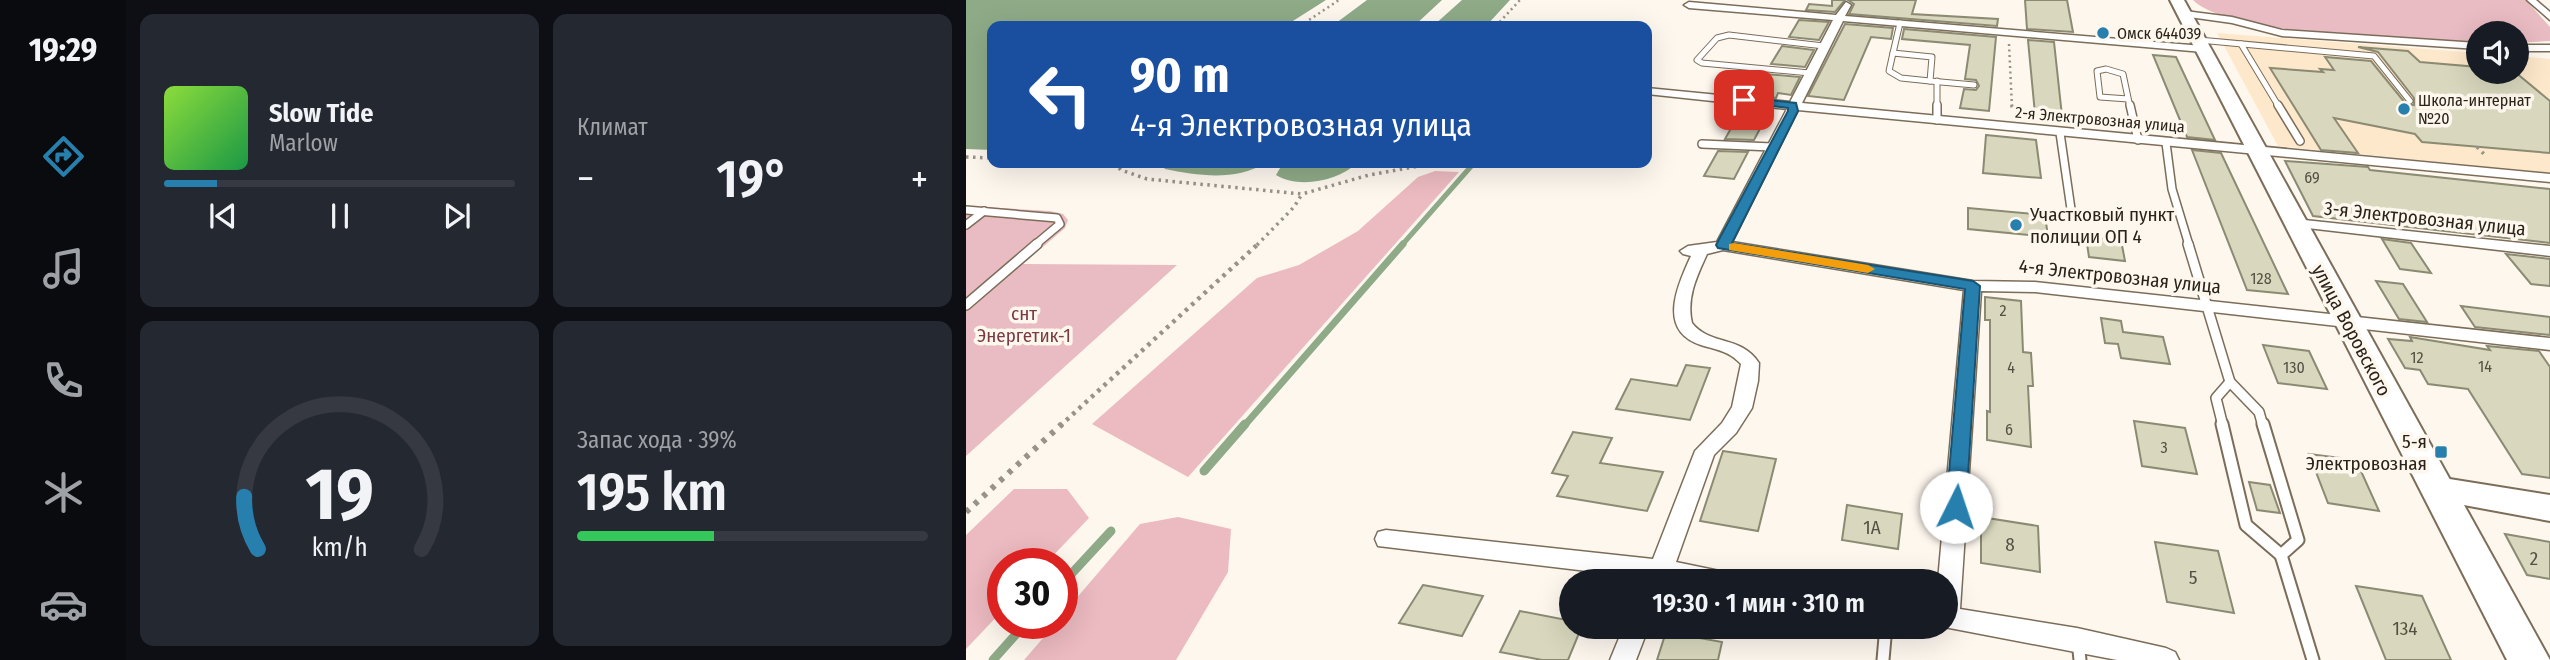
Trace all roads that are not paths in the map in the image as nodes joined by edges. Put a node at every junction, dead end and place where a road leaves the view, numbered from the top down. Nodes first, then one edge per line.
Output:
1 (2531, 0) edge
2 (1689, 5) dead end
3 (1846, 5) dead end
4 (2180, 5) edge
5 (1839, 17) junction
6 (2550, 17) edge
7 (1900, 23) junction
8 (2201, 44) junction
9 (2241, 44) junction
10 (2466, 45) edge
11 (1824, 46) junction
12 (2529, 48) edge
13 (2550, 48) edge
14 (1892, 53) junction
15 (1810, 73) junction
16 (1933, 81) junction
17 (1974, 85) dead end
18 (1652, 91) edge
19 (2128, 99) junction
20 (2410, 101) dead end
21 (1793, 105) junction
22 (1937, 120) junction
23 (2060, 133) junction
24 (2138, 140) junction
25 (2300, 141) dead end
26 (2166, 143) junction
27 (1702, 144) dead end
28 (1772, 147) junction
29 (2256, 150) junction
30 (2550, 178) edge
31 (966, 210) edge
32 (985, 211) junction
33 (2072, 216) dead end
34 (2295, 223) junction
35 (966, 225) edge
36 (1723, 245) junction
37 (2550, 251) edge
38 (1973, 286) junction
39 (966, 305) edge
40 (2206, 306) junction
41 (2347, 321) junction
42 (2550, 344) edge
43 (2230, 382) junction
44 (2437, 489) junction
45 (2550, 508) edge
46 (1385, 539) dead end
47 (2281, 555) junction
48 (1607, 569) edge
49 (1662, 569) edge
50 (1951, 569) edge
51 (1958, 621) edge
52 (1632, 639) edge
53 (1884, 639) edge
54 (2079, 650) edge
55 (1623, 660) edge
56 (1883, 660) edge
57 (2166, 660) edge
58 (2313, 660) edge
59 (2529, 660) edge

1 - 6 street
2 - 5 street
3 - 5 street
4 - 8 main road, улица Воровского
4 - 10 street
5 - 7 street
5 - 11 street
7 - 8 street
7 - 14 lane
8 - 9 lane
8 - 29 main road, улица Воровского
9 - 20 lane
9 - 25 lane
11 - 15 street
11 - 15 lane
12 - 13 street
14 - 16 lane
14 - 16 lane
15 - 21 street
16 - 17 lane
16 - 22 lane
18 - 21 street, 2-я Электровозная улица
19 - 19 lane
19 - 24 lane
21 - 22 street, 2-я Электровозная улица
21 - 28 street
22 - 23 street, 2-я Электровозная улица
23 - 24 street, 2-я Электровозная улица
23 - 33 lane
24 - 26 street, 2-я Электровозная улица
26 - 29 street, 2-я Электровозная улица
26 - 40 lane
27 - 28 lane
28 - 36 street
29 - 30 street, 2-я Электровозная улица
29 - 34 main road, улица Воровского
31 - 32 lane
32 - 35 lane
32 - 39 lane
34 - 37 street, 3-я Электровозная улица
34 - 41 main road, улица Воровского
36 - 38 street, 4-я Электровозная улица
36 - 49 street, 4-я Электровозная улица
38 - 40 street, 4-я Электровозная улица
38 - 50 street
40 - 41 street, 4-я Электровозная улица
40 - 43 lane
41 - 42 street, 4-я Электровозная улица
41 - 44 main road, улица Воровского
43 - 47 lane
43 - 47 lane
44 - 45 street
44 - 59 main road, улица Воровского
46 - 48 street
47 - 58 lane
51 - 54 street
52 - 55 street
53 - 56 lane
54 - 57 street

